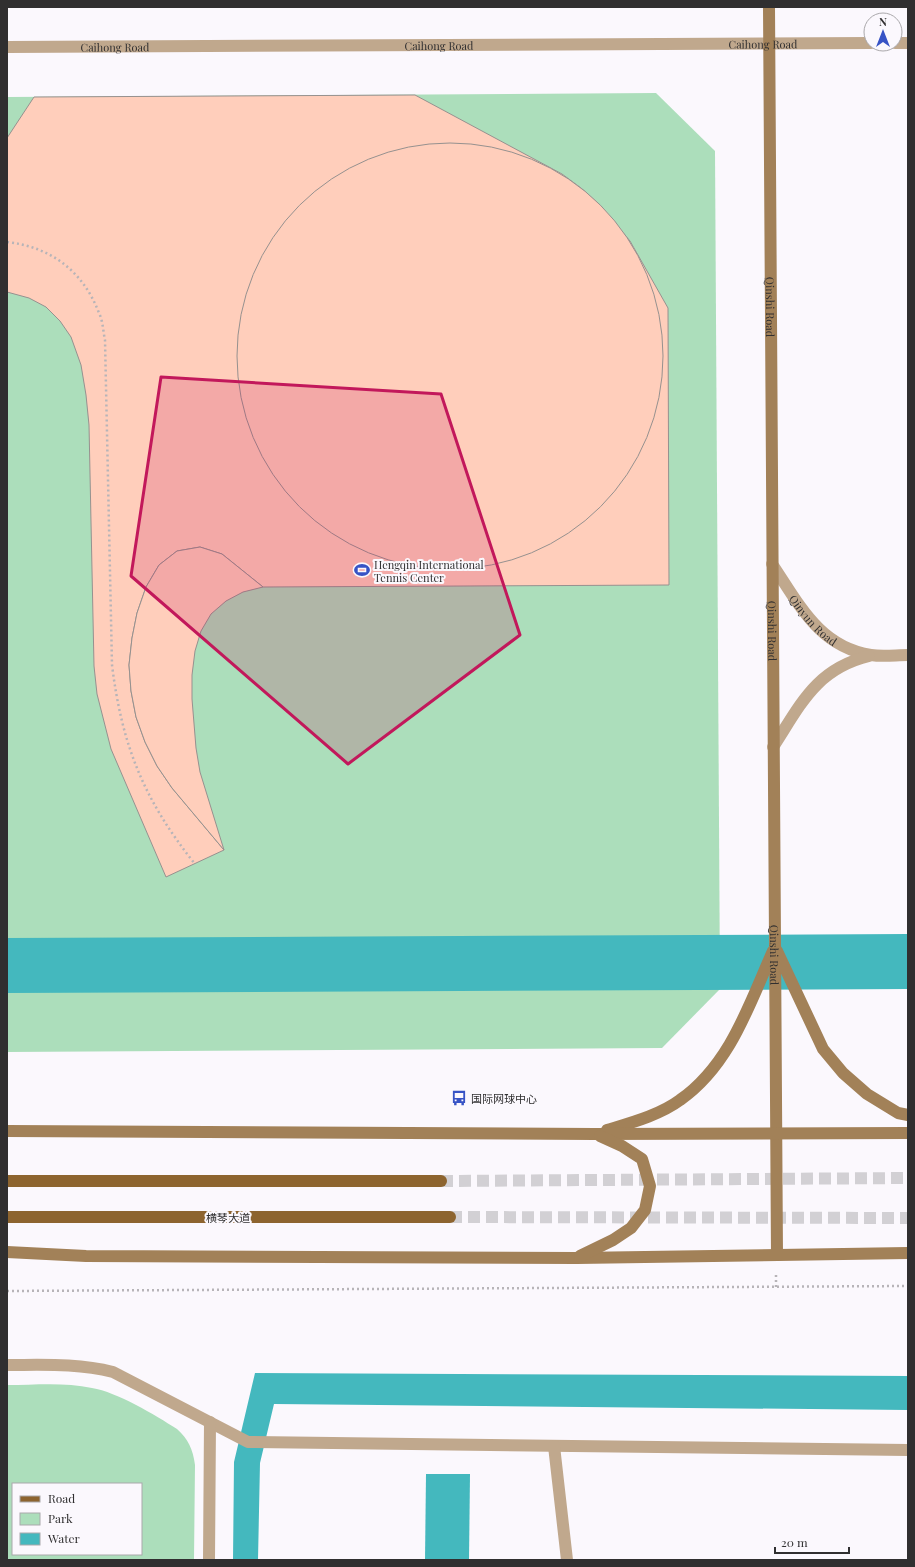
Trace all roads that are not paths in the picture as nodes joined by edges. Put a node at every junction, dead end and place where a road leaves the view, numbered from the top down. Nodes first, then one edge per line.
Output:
1 (769, 7) edge
2 (769, 43) junction
3 (863, 43) edge
4 (7, 47) edge
5 (772, 564) junction
6 (872, 655) junction
7 (908, 655) edge
8 (773, 747) junction
9 (775, 947) junction
10 (908, 1115) edge
11 (7, 1131) edge
12 (776, 1133) junction
13 (908, 1133) edge
14 (595, 1134) junction
15 (7, 1181) edge
16 (441, 1181) tunnel mouth
17 (450, 1216) tunnel mouth
18 (7, 1217) edge
19 (7, 1252) edge
20 (908, 1253) edge
21 (777, 1254) junction
22 (86, 1256) junction
23 (577, 1258) junction
24 (7, 1261) edge
25 (7, 1365) edge
26 (210, 1422) junction
27 (554, 1446) junction
28 (908, 1450) edge
29 (209, 1560) edge
30 (567, 1560) edge

1 - 2 main road, Qinshi Road
2 - 3 street, Caihong Road
2 - 4 street, Caihong Road
2 - 5 main road, Qinshi Road
5 - 6 street, Qinyun Road
5 - 8 main road, Qinshi Road
6 - 7 street, Qinyun Road
6 - 8 street, Qinyun Road
8 - 9 main road, Qinshi Road
9 - 10 main road
9 - 12 main road, Qinshi Road
9 - 14 main road
11 - 14 main road
12 - 13 main road
12 - 14 main road
12 - 21 main road, Qinshi Road
14 - 23 main road
15 - 16 main road
17 - 18 main road, 横琴大道
19 - 22 main road
20 - 21 main road
21 - 23 main road
22 - 23 main road
22 - 24 main road
25 - 26 street
26 - 27 street
26 - 29 street
27 - 28 street
27 - 30 street

